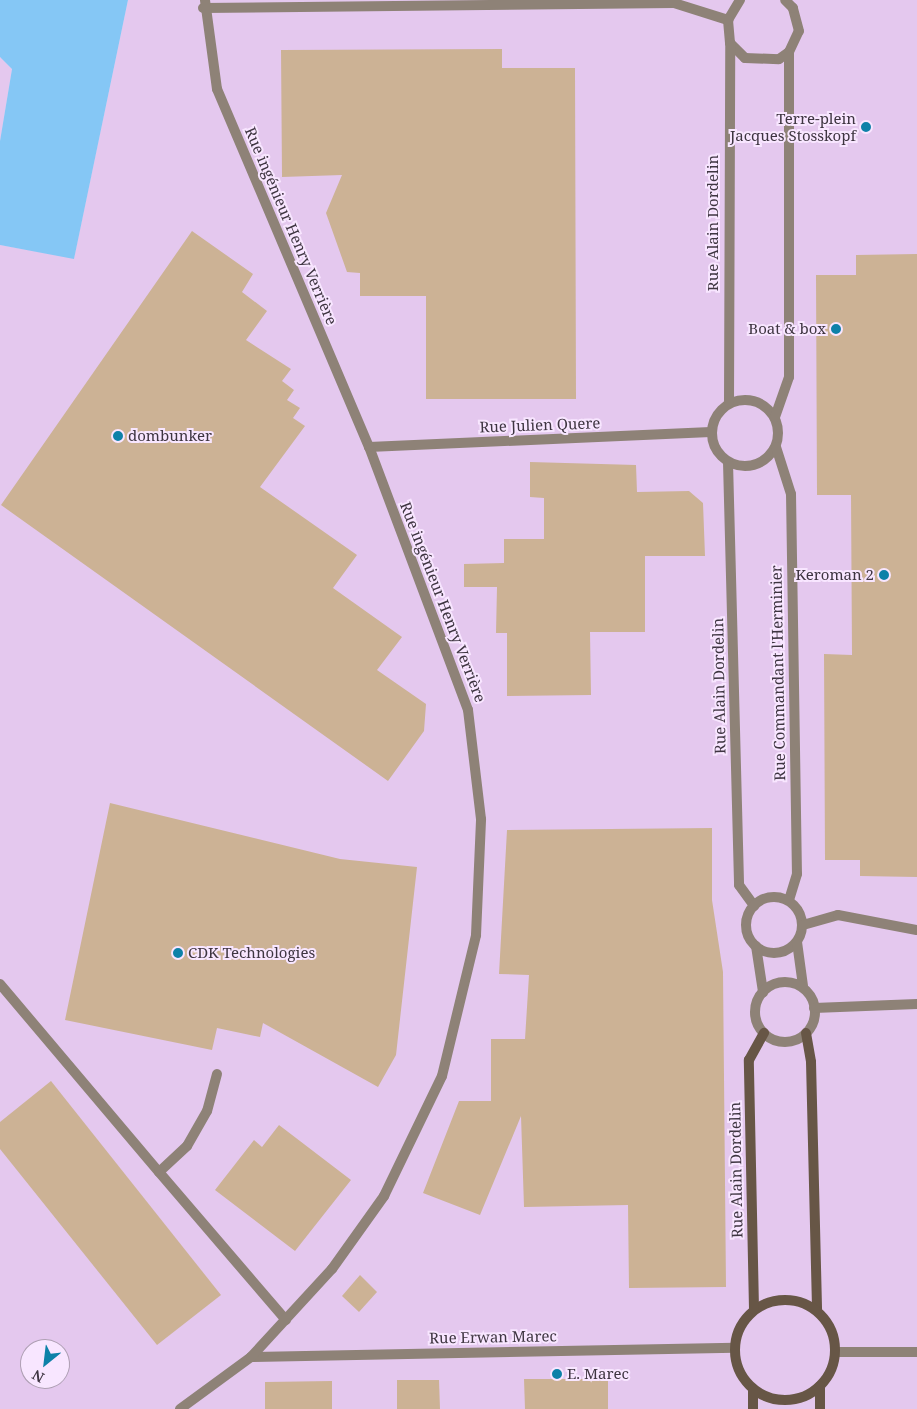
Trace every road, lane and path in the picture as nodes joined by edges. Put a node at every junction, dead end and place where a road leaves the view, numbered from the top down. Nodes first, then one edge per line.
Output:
1 (740, 0) edge
2 (785, 0) edge
3 (204, 4) edge
4 (728, 20) junction
5 (730, 43) junction
6 (789, 52) junction
7 (729, 403) junction
8 (775, 417) junction
9 (711, 432) junction
10 (369, 447) junction
11 (776, 448) junction
12 (728, 462) junction
13 (789, 900) junction
14 (754, 906) junction
15 (803, 925) junction
16 (917, 930) edge
17 (796, 942) junction
18 (756, 946) junction
19 (0, 984) edge
20 (803, 986) junction
21 (763, 992) junction
22 (917, 1004) edge
23 (814, 1008) junction
24 (764, 1033) junction
25 (806, 1033) junction
26 (217, 1074) dead end
27 (159, 1172) junction
28 (754, 1309) junction
29 (817, 1311) junction
30 (286, 1320) junction
31 (735, 1348) junction
32 (835, 1352) junction
33 (917, 1352) edge
34 (251, 1358) junction
35 (820, 1386) junction
36 (753, 1389) junction
37 (180, 1409) edge
38 (753, 1409) edge
39 (820, 1409) edge

1 - 4 street
2 - 6 street
3 - 4 street
3 - 10 street, Rue ingénieur Henry Verrière
4 - 5 street, Rue Alain Dordelin
5 - 6 street
5 - 7 street, Rue Alain Dordelin
6 - 8 street
7 - 8 street
7 - 9 street
8 - 11 street
9 - 10 street, Rue Julien Quere
9 - 12 street
10 - 30 street, Rue ingénieur Henry Verrière
11 - 12 street
11 - 13 street, Rue Commandant l'Herminier
12 - 14 street, Rue Alain Dordelin
13 - 14 street
13 - 15 street
14 - 18 street
15 - 16 street
15 - 17 street
17 - 18 street
17 - 20 street
18 - 21 street
19 - 27 street
20 - 21 street
20 - 23 street
21 - 24 street
22 - 23 street
23 - 25 street
24 - 25 street
24 - 28 street, Rue Alain Dordelin
25 - 29 street
26 - 27 street
27 - 30 street
28 - 29 street
28 - 31 street
29 - 32 street
30 - 34 street, Rue ingénieur Henry Verrière
31 - 34 street, Rue Erwan Marec
31 - 36 street
32 - 33 street
32 - 35 street
34 - 37 street, Rue ingénieur Henry Verrière
35 - 36 street
35 - 39 street
36 - 38 street

